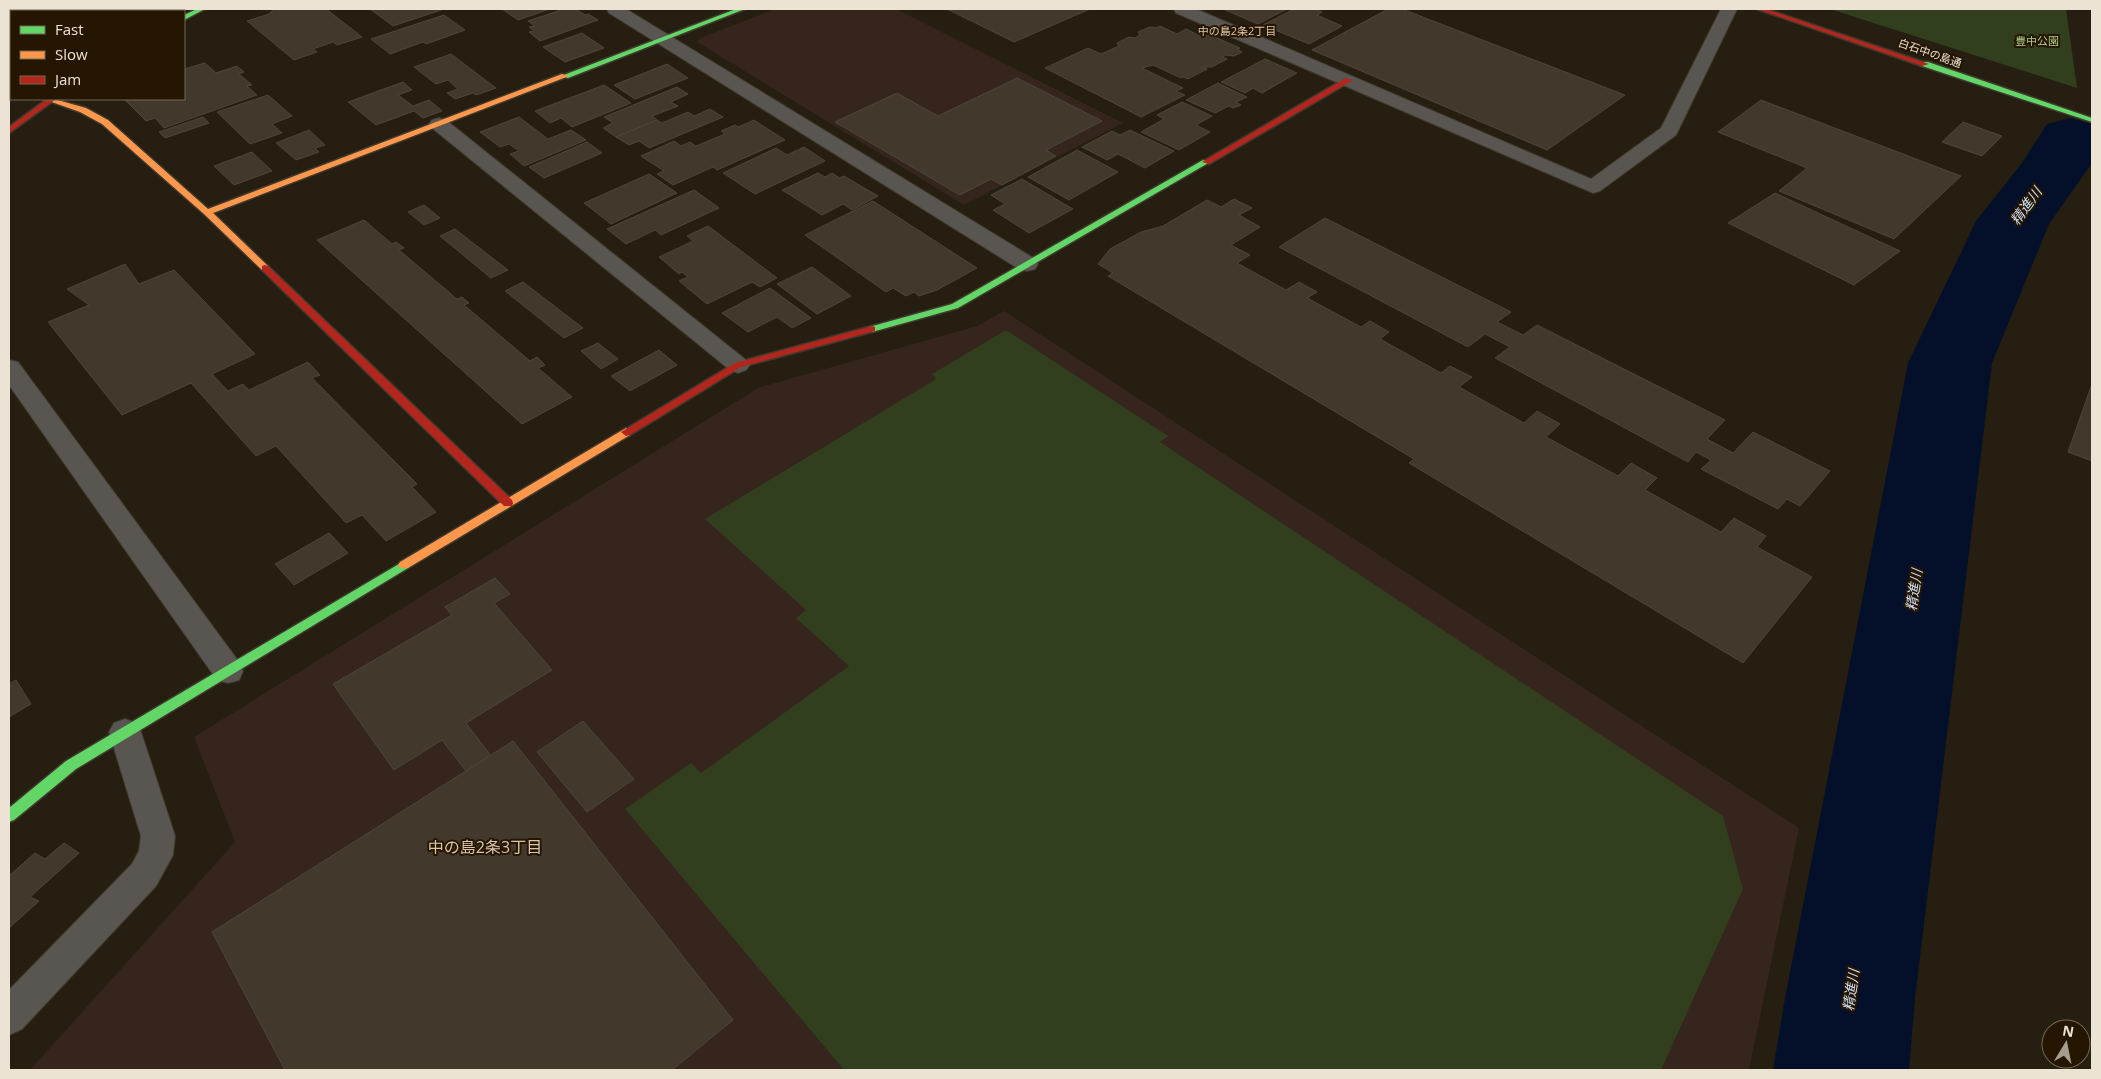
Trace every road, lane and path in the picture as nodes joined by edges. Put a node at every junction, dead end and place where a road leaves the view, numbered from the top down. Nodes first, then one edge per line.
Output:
1 (202, 9) edge
2 (615, 9) edge
3 (742, 9) edge
4 (1182, 9) edge
5 (1730, 9) edge
6 (1760, 9) edge
7 (185, 18) edge
8 (664, 39) junction
9 (1349, 80) junction
10 (51, 100) edge
11 (2092, 120) edge
12 (439, 124) junction
13 (9, 131) edge
14 (207, 212) junction
15 (1027, 264) junction
16 (738, 364) junction
17 (9, 368) edge
18 (508, 503) junction
19 (228, 671) junction
20 (125, 732) junction
21 (9, 816) edge
22 (9, 1016) edge

1 - 7 street
2 - 8 street
3 - 8 street
4 - 9 street
5 - 9 street
6 - 11 street, 白石中の島通
8 - 12 street
8 - 15 street
9 - 15 street
10 - 13 street
10 - 14 street
12 - 14 street
12 - 16 street
14 - 18 street
15 - 16 street
16 - 18 street
17 - 19 street
18 - 19 street
19 - 20 street
20 - 21 street
20 - 22 street

